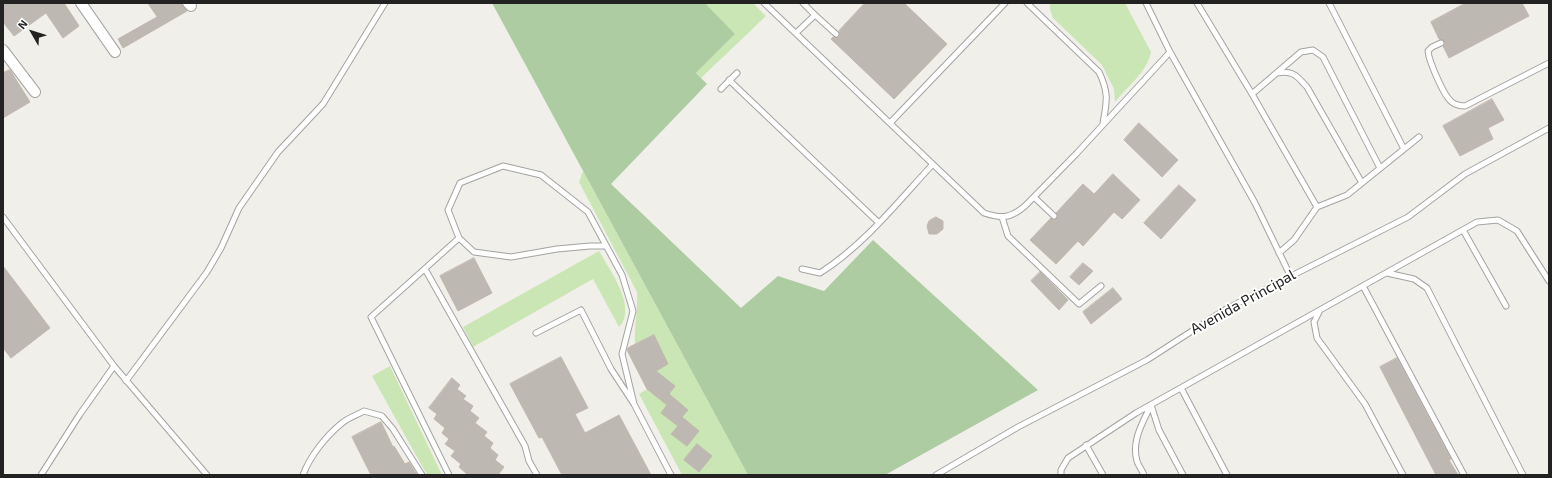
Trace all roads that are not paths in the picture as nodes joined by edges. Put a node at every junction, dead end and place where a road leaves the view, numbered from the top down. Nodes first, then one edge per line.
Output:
1 (81, 3) edge
2 (385, 3) edge
3 (764, 3) edge
4 (803, 3) edge
5 (1005, 3) edge
6 (1146, 3) edge
7 (1197, 3) edge
8 (1329, 3) edge
9 (1030, 4) edge
10 (815, 14) junction
11 (796, 33) junction
12 (836, 34) dead end
13 (1441, 43) dead end
14 (3, 50) edge
15 (115, 52) dead end
16 (1170, 52) junction
17 (1549, 63) edge
18 (737, 73) dead end
19 (1276, 73) junction
20 (729, 80) junction
21 (721, 89) dead end
22 (35, 92) dead end
23 (1252, 94) junction
24 (890, 123) junction
25 (1103, 124) junction
26 (1549, 128) edge
27 (1419, 137) dead end
28 (1404, 149) junction
29 (932, 165) junction
30 (1380, 168) junction
31 (1362, 183) junction
32 (1034, 197) junction
33 (1317, 207) junction
34 (1054, 216) dead end
35 (3, 217) edge
36 (1002, 217) junction
37 (879, 224) junction
38 (1463, 230) junction
39 (459, 238) junction
40 (606, 246) junction
41 (1279, 253) junction
42 (425, 269) junction
43 (802, 269) dead end
44 (1387, 273) junction
45 (1290, 275) junction
46 (1549, 281) edge
47 (1101, 286) dead end
48 (1363, 286) junction
49 (1506, 306) dead end
50 (1321, 310) junction
51 (536, 333) dead end
52 (114, 366) junction
53 (126, 381) junction
54 (1181, 388) junction
55 (634, 404) junction
56 (1151, 405) junction
57 (1086, 445) junction
58 (41, 475) edge
59 (207, 475) edge
60 (303, 475) edge
61 (422, 475) edge
62 (449, 475) edge
63 (537, 475) edge
64 (671, 475) edge
65 (936, 475) edge
66 (1061, 475) edge
67 (1102, 475) edge
68 (1144, 475) edge
69 (1183, 475) edge
70 (1227, 475) edge
71 (1403, 475) edge
72 (1464, 475) edge
73 (1523, 475) edge

1 - 15 street
2 - 53 lane
3 - 11 lane
4 - 10 lane
5 - 24 lane
6 - 16 lane
7 - 23 lane
8 - 28 lane
9 - 25 lane
10 - 11 lane
10 - 12 lane
11 - 24 lane
13 - 17 lane
14 - 22 street
16 - 25 lane
16 - 41 lane
18 - 20 lane
19 - 23 lane
19 - 30 lane
19 - 31 lane
20 - 21 lane
20 - 37 lane
23 - 33 lane
24 - 29 lane
25 - 32 lane
26 - 45 lane, Avenida Principal
27 - 28 lane
28 - 30 lane
29 - 36 lane
29 - 37 lane
30 - 31 lane
31 - 33 lane
32 - 34 lane
32 - 36 lane
33 - 41 lane
35 - 52 lane
36 - 47 lane
37 - 43 lane
38 - 44 lane
38 - 46 lane
38 - 49 lane
39 - 40 lane
39 - 40 lane
39 - 42 lane
40 - 55 lane
41 - 45 lane
42 - 62 lane
42 - 63 lane
44 - 48 lane
44 - 73 lane
45 - 65 lane, Avenida Principal
48 - 50 lane
48 - 72 lane
50 - 54 lane
50 - 71 lane
51 - 55 lane
52 - 53 lane
52 - 58 lane
53 - 59 lane
54 - 56 lane
54 - 70 lane
55 - 64 lane
56 - 57 lane
56 - 68 lane
56 - 69 lane
57 - 66 lane
57 - 67 lane
60 - 61 lane

